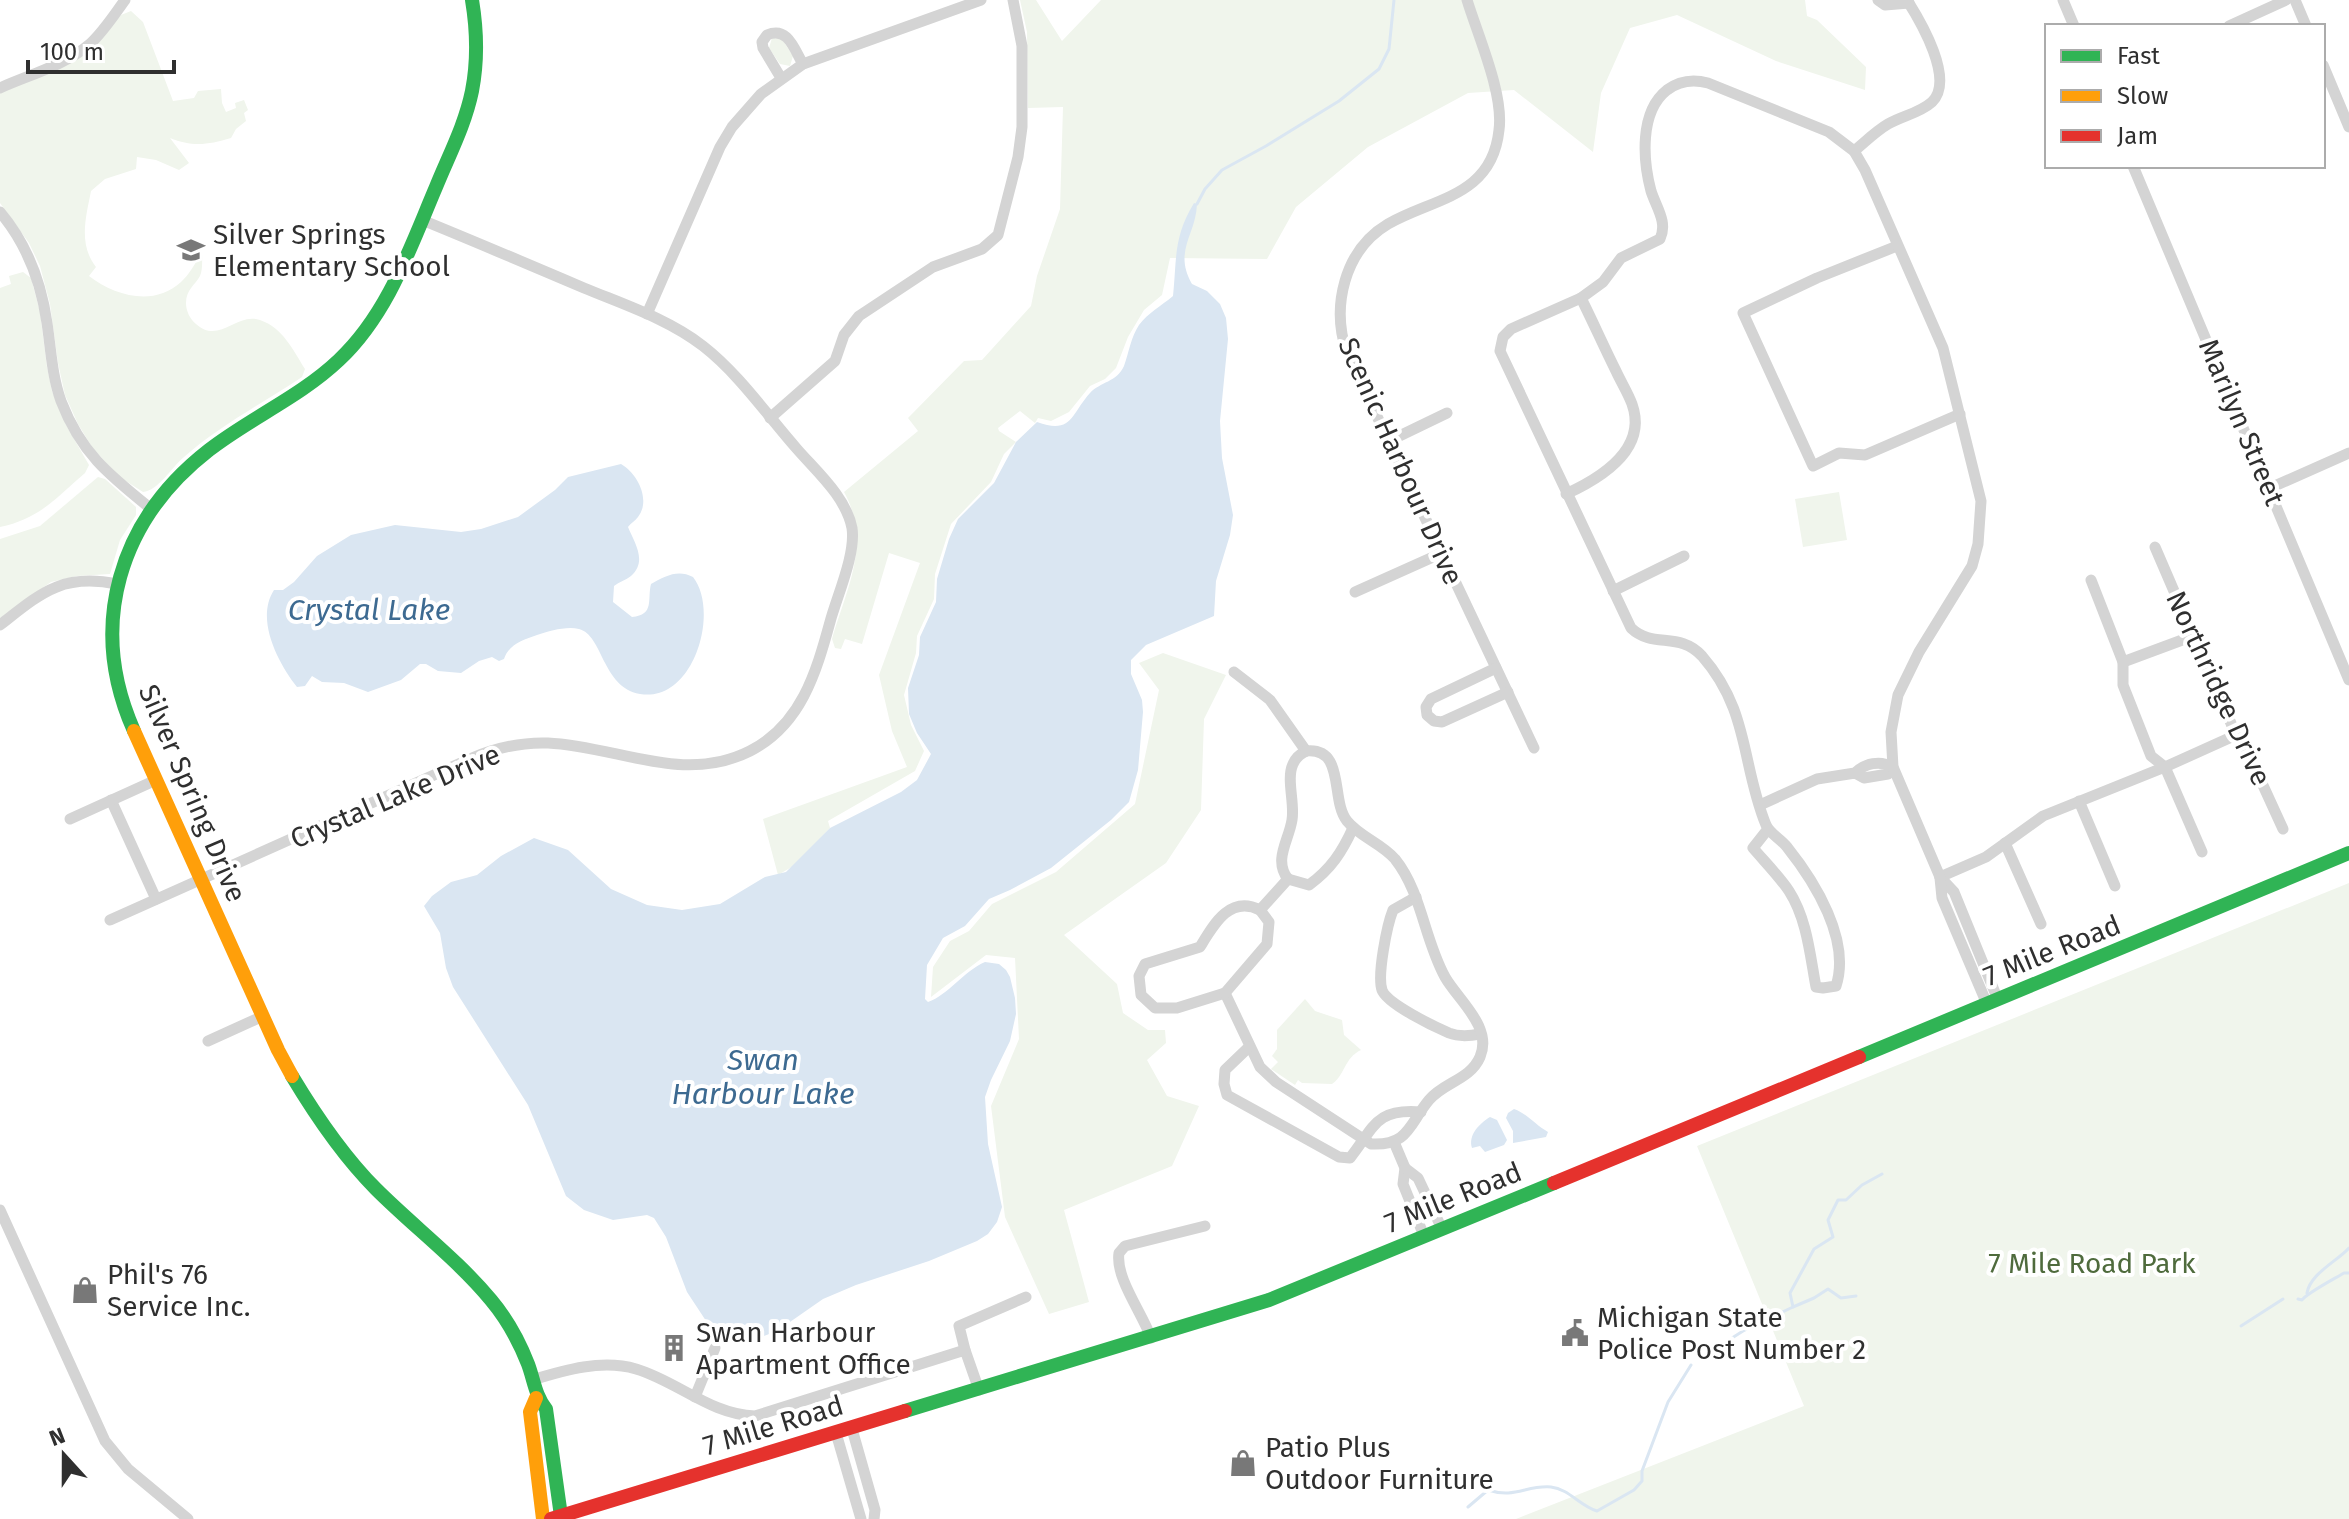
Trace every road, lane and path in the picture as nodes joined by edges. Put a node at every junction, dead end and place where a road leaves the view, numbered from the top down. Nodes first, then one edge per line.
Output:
1 (125, 0) edge
2 (472, 0) edge
3 (981, 0) edge
4 (1013, 0) edge
5 (1467, 0) edge
6 (1878, 0) edge
7 (2063, 0) edge
8 (2286, 0) edge
9 (2295, 0) edge
10 (1908, 2) edge
11 (2073, 24) edge
12 (2233, 24) edge
13 (2305, 24) edge
14 (803, 64) junction
15 (2325, 70) edge
16 (781, 78) junction
17 (0, 88) edge
18 (2349, 127) edge
19 (1854, 151) junction
20 (2134, 168) edge
21 (0, 212) edge
22 (422, 220) junction
23 (1897, 246) junction
24 (1581, 298) junction
25 (647, 314) junction
26 (1447, 413) dead end
27 (1960, 414) junction
28 (770, 418) junction
29 (1389, 441) junction
30 (2349, 453) edge
31 (2270, 488) junction
32 (1566, 494) junction
33 (150, 508) junction
34 (2155, 547) dead end
35 (1442, 553) junction
36 (1684, 556) dead end
37 (2091, 580) dead end
38 (117, 584) junction
39 (1613, 591) junction
40 (1355, 592) dead end
41 (0, 625) edge
42 (2193, 636) junction
43 (2123, 662) junction
44 (1496, 668) junction
45 (1234, 672) dead end
46 (2349, 680) edge
47 (1508, 692) junction
48 (2236, 735) junction
49 (1534, 748) dead end
50 (1306, 751) junction
51 (1893, 767) junction
52 (2165, 767) junction
53 (156, 780) junction
54 (111, 800) junction
55 (2079, 801) junction
56 (1760, 805) junction
57 (70, 819) dead end
58 (1353, 828) junction
59 (1768, 829) junction
60 (2283, 829) dead end
61 (2005, 843) junction
62 (2202, 852) dead end
63 (2349, 853) edge
64 (1940, 877) junction
65 (1288, 879) junction
66 (201, 880) junction
67 (2115, 886) dead end
68 (1416, 897) junction
69 (156, 899) junction
70 (1260, 910) junction
71 (110, 920) dead end
72 (2041, 924) dead end
73 (1225, 993) junction
74 (1992, 1002) junction
75 (263, 1016) junction
76 (1480, 1034) junction
77 (208, 1041) dead end
78 (1249, 1047) junction
79 (1421, 1112) junction
80 (1362, 1139) junction
81 (1394, 1142) junction
82 (1405, 1168) junction
83 (0, 1210) edge
84 (1205, 1226) dead end
85 (1442, 1229) junction
86 (1424, 1236) junction
87 (1026, 1297) dead end
88 (1151, 1338) junction
89 (715, 1348) dead end
90 (965, 1350) junction
91 (532, 1380) junction
92 (979, 1390) junction
93 (695, 1397) junction
94 (536, 1398) junction
95 (852, 1429) junction
96 (836, 1433) junction
97 (556, 1517) edge
98 (188, 1519) edge
99 (543, 1519) edge
100 (861, 1519) edge
101 (874, 1519) edge

1 - 17 street
2 - 22 street, Silver Spring Drive
3 - 14 street
4 - 28 street
5 - 29 street, Scenic Harbour Drive
6 - 10 street
7 - 11 street
8 - 12 street
9 - 13 street
10 - 19 street
14 - 16 street
14 - 16 street
15 - 18 street
16 - 25 street
19 - 23 street
19 - 24 street
20 - 31 street, Marilyn Street
21 - 33 street
22 - 25 street, Crystal Lake Drive
22 - 33 street, Silver Spring Drive
23 - 27 street
23 - 27 street
24 - 32 street
24 - 32 street
25 - 28 street, Crystal Lake Drive
26 - 29 street
27 - 51 street
28 - 66 street, Crystal Lake Drive
29 - 35 street, Scenic Harbour Drive
30 - 31 street
31 - 46 street, Marilyn Street
32 - 39 street
33 - 38 street, Silver Spring Drive
34 - 42 street, Northridge Drive
35 - 40 street
35 - 44 street, Scenic Harbour Drive
36 - 39 street
37 - 43 street
38 - 41 street
38 - 53 street, Silver Spring Drive
39 - 56 street
42 - 43 street
42 - 48 street, Northridge Drive
43 - 52 street
44 - 47 street, Scenic Harbour Drive
44 - 47 street
45 - 50 street
47 - 49 street, Scenic Harbour Drive
48 - 52 street
48 - 60 street, Northridge Drive
50 - 58 street
50 - 65 street
51 - 56 street
51 - 64 street
52 - 55 street
52 - 62 street
53 - 54 street
53 - 66 street, Silver Spring Drive
54 - 57 street
54 - 69 street
55 - 61 street
55 - 67 street
56 - 59 street
58 - 65 street
58 - 68 street
59 - 59 street
61 - 64 street
61 - 72 street
63 - 74 street, 7 Mile Road
64 - 74 street
65 - 70 street
66 - 69 street, Crystal Lake Drive
66 - 75 street, Silver Spring Drive
68 - 76 street
68 - 76 street
69 - 71 street, Crystal Lake Drive
70 - 73 street
70 - 73 street
73 - 78 street
74 - 85 street, 7 Mile Road
75 - 77 street
75 - 91 street, Silver Spring Drive
76 - 79 street
78 - 80 street
78 - 80 street
79 - 80 street
79 - 81 street
80 - 81 street
81 - 82 street
82 - 85 street
82 - 86 street
83 - 98 street
84 - 88 street
85 - 86 street, 7 Mile Road
86 - 88 street, 7 Mile Road
87 - 90 street
88 - 92 street, 7 Mile Road
89 - 93 street
90 - 92 street
90 - 93 street
91 - 93 street
91 - 94 street, Silver Spring Drive
92 - 95 street, 7 Mile Road
94 - 97 street, Silver Spring Drive
94 - 99 street, Silver Spring Drive
95 - 96 street, 7 Mile Road
95 - 101 street
96 - 97 street, 7 Mile Road
96 - 100 street

